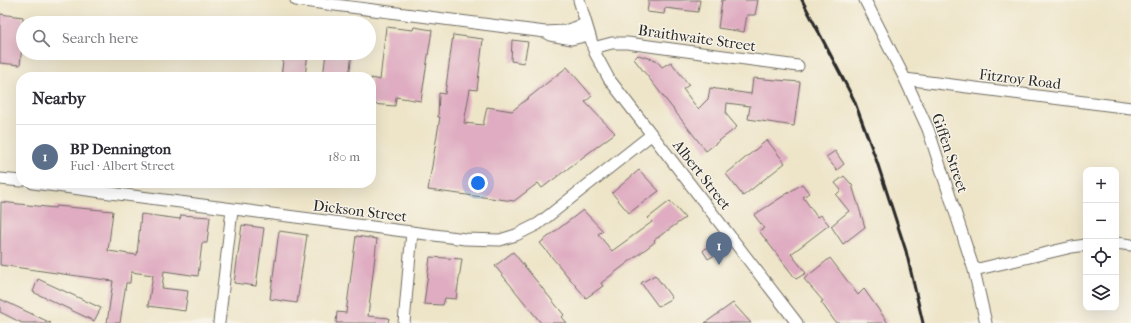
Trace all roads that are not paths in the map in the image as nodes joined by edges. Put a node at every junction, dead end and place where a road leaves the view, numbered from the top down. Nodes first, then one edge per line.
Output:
1 (296, 0) edge
2 (579, 0) edge
3 (865, 0) edge
4 (590, 37) junction
5 (798, 66) dead end
6 (905, 79) junction
7 (1131, 108) edge
8 (651, 135) junction
9 (0, 179) edge
10 (16, 181) edge
11 (70, 188) edge
12 (232, 210) junction
13 (412, 232) junction
14 (1119, 243) edge
15 (1131, 245) edge
16 (1083, 246) edge
17 (974, 270) junction
18 (219, 323) edge
19 (404, 323) edge
20 (797, 323) edge
21 (986, 323) edge

1 - 4 street, Braithwaite Street
2 - 4 street, Albert Street
3 - 6 street, Giffen Street
4 - 5 street, Braithwaite Street
4 - 8 street, Albert Street
6 - 7 street, Fitzroy Road
6 - 17 street, Giffen Street
8 - 13 street, Dickson Street
8 - 20 street, Albert Street
9 - 10 street
11 - 12 street, Dickson Street
12 - 13 street, Dickson Street
12 - 18 street
13 - 19 street
14 - 15 street
16 - 17 street
17 - 21 street, Giffen Street

